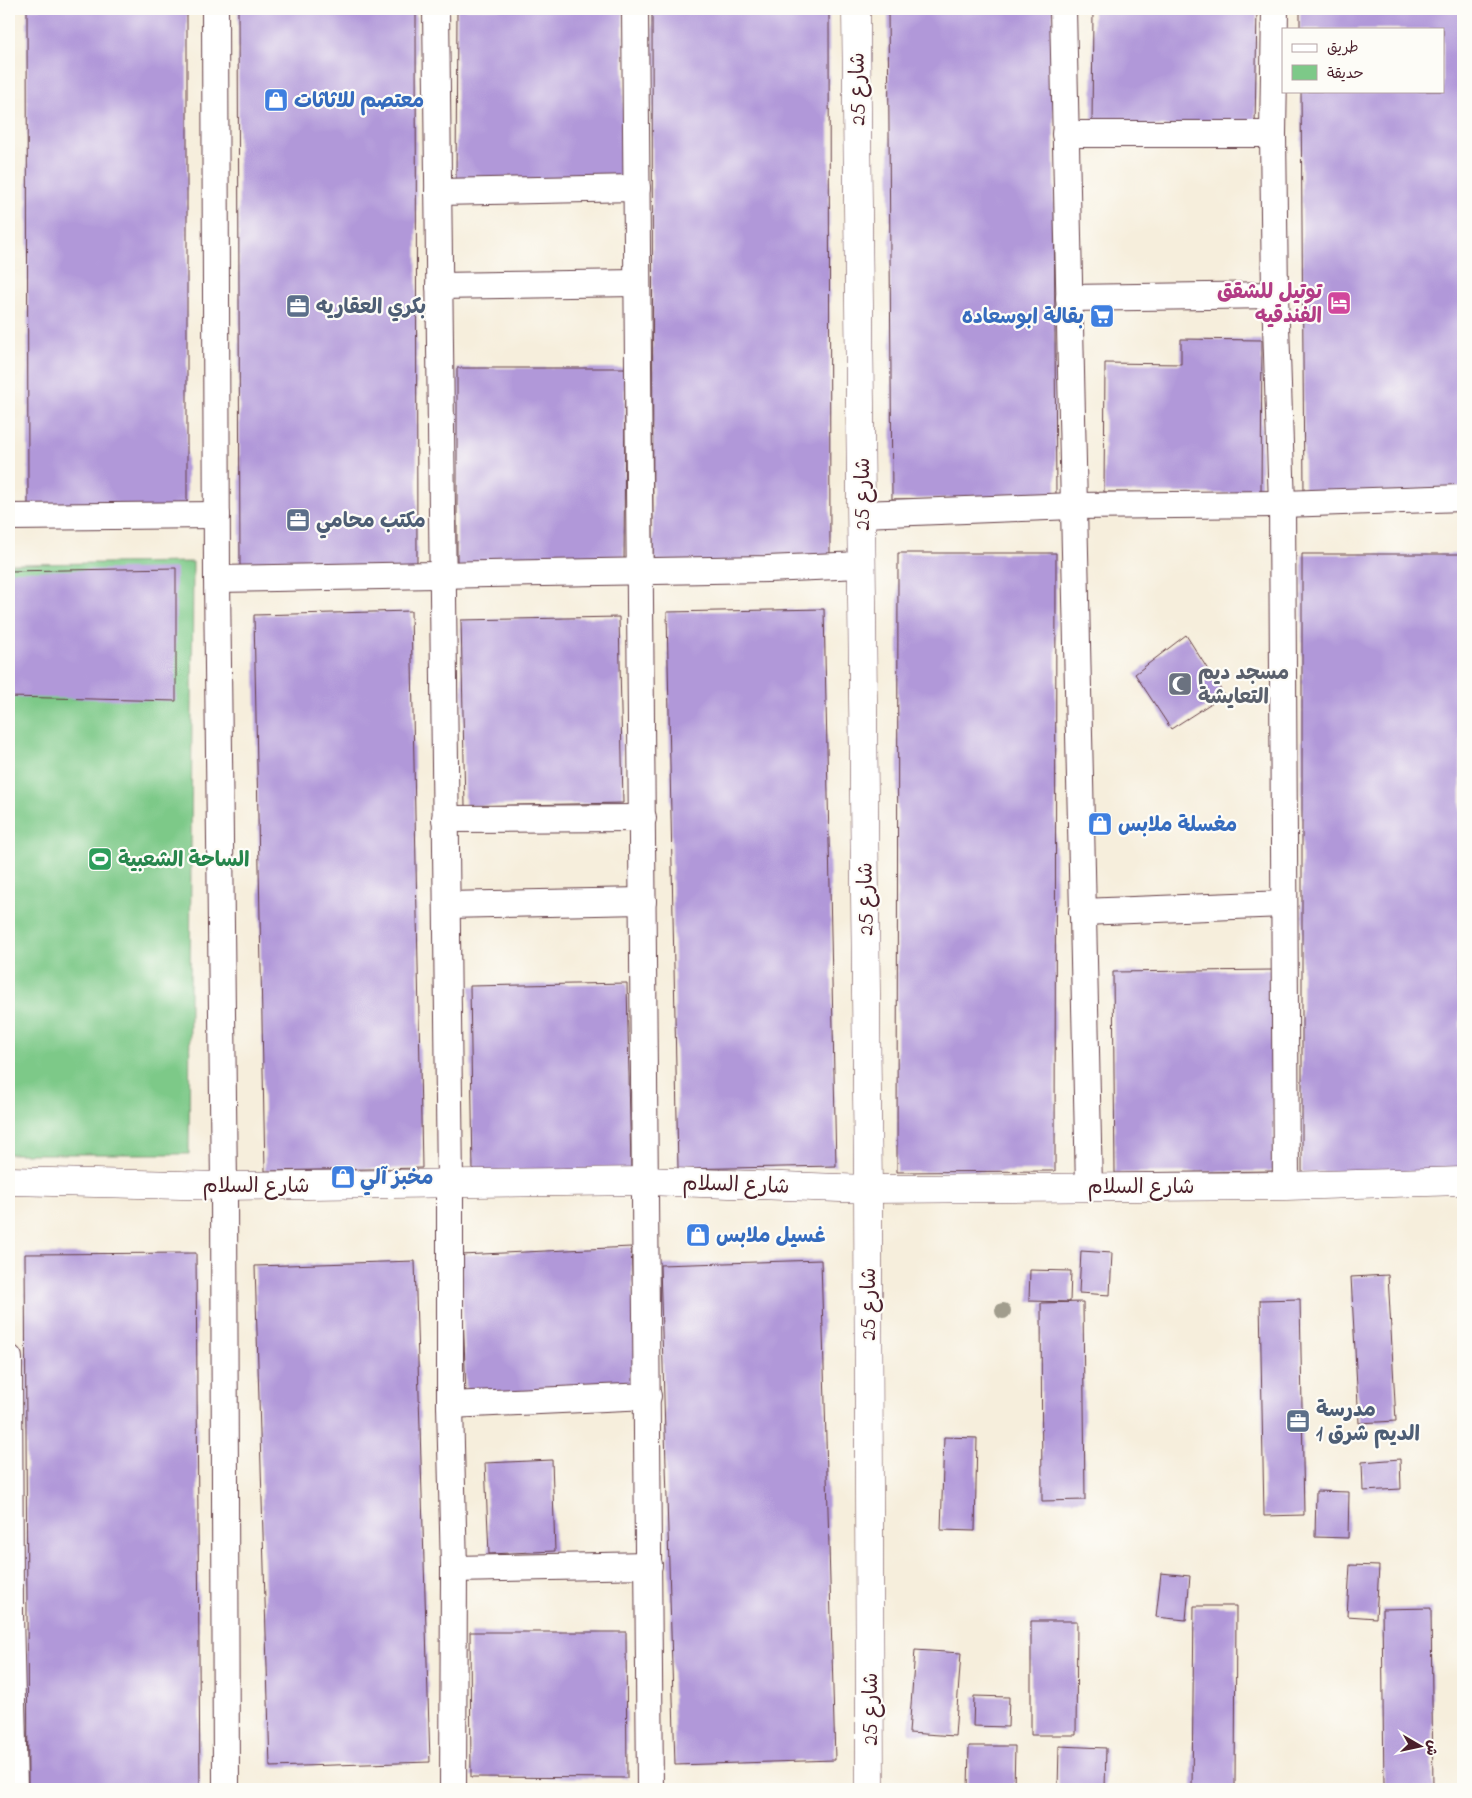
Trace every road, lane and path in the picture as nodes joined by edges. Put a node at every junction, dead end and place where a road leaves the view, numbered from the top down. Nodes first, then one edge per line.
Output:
1 (215, 9) edge
2 (436, 9) edge
3 (635, 9) edge
4 (856, 9) edge
5 (1062, 9) edge
6 (1275, 9) edge
7 (1065, 134) junction
8 (1273, 134) junction
9 (637, 188) junction
10 (438, 192) junction
11 (638, 283) junction
12 (439, 286) junction
13 (1275, 295) junction
14 (1069, 298) junction
15 (1463, 498) edge
16 (1282, 504) junction
17 (1073, 506) junction
18 (217, 514) junction
19 (862, 514) junction
20 (9, 517) edge
21 (861, 565) junction
22 (640, 571) junction
23 (442, 575) junction
24 (217, 579) junction
25 (643, 818) junction
26 (445, 819) junction
27 (643, 901) junction
28 (1284, 904) junction
29 (446, 905) junction
30 (1082, 912) junction
31 (9, 1181) edge
32 (646, 1181) junction
33 (1463, 1181) edge
34 (450, 1184) junction
35 (224, 1186) junction
36 (1286, 1186) junction
37 (1089, 1187) junction
38 (868, 1189) junction
39 (9, 1358) edge
40 (648, 1396) junction
41 (450, 1405) junction
42 (9, 1484) edge
43 (648, 1565) junction
44 (454, 1569) junction
45 (9, 1613) edge
46 (14, 1789) edge
47 (226, 1789) edge
48 (453, 1789) edge
49 (650, 1789) edge
50 (870, 1789) edge

1 - 18 street
2 - 10 street
3 - 9 street
4 - 19 street, شارع 25
5 - 7 street
6 - 8 street
7 - 8 street
7 - 14 street
8 - 13 street
9 - 10 street
9 - 11 street
10 - 12 street
11 - 12 street
11 - 22 street
12 - 23 street
13 - 14 street
13 - 16 street
14 - 17 street
15 - 16 street
16 - 17 street
16 - 28 street
17 - 19 street
17 - 30 street
18 - 20 street
18 - 24 street
19 - 21 street, شارع 25
21 - 22 street
21 - 38 street, شارع 25
22 - 23 street
22 - 25 street
23 - 24 street
23 - 26 street
24 - 35 street
25 - 26 street
25 - 27 street
26 - 29 street
27 - 29 street
27 - 32 street
28 - 30 street
28 - 36 street
29 - 34 street
30 - 37 street
31 - 35 street, شارع السلام
32 - 34 street, شارع السلام
32 - 38 street, شارع السلام
32 - 40 street
33 - 36 street, شارع السلام
34 - 35 street, شارع السلام
34 - 41 street
35 - 47 street
36 - 37 street, شارع السلام
37 - 38 street, شارع السلام
38 - 50 street, شارع 25
39 - 42 street
40 - 41 street
40 - 43 street
41 - 44 street
42 - 45 street
43 - 44 street
43 - 49 street
44 - 48 street
45 - 46 street

